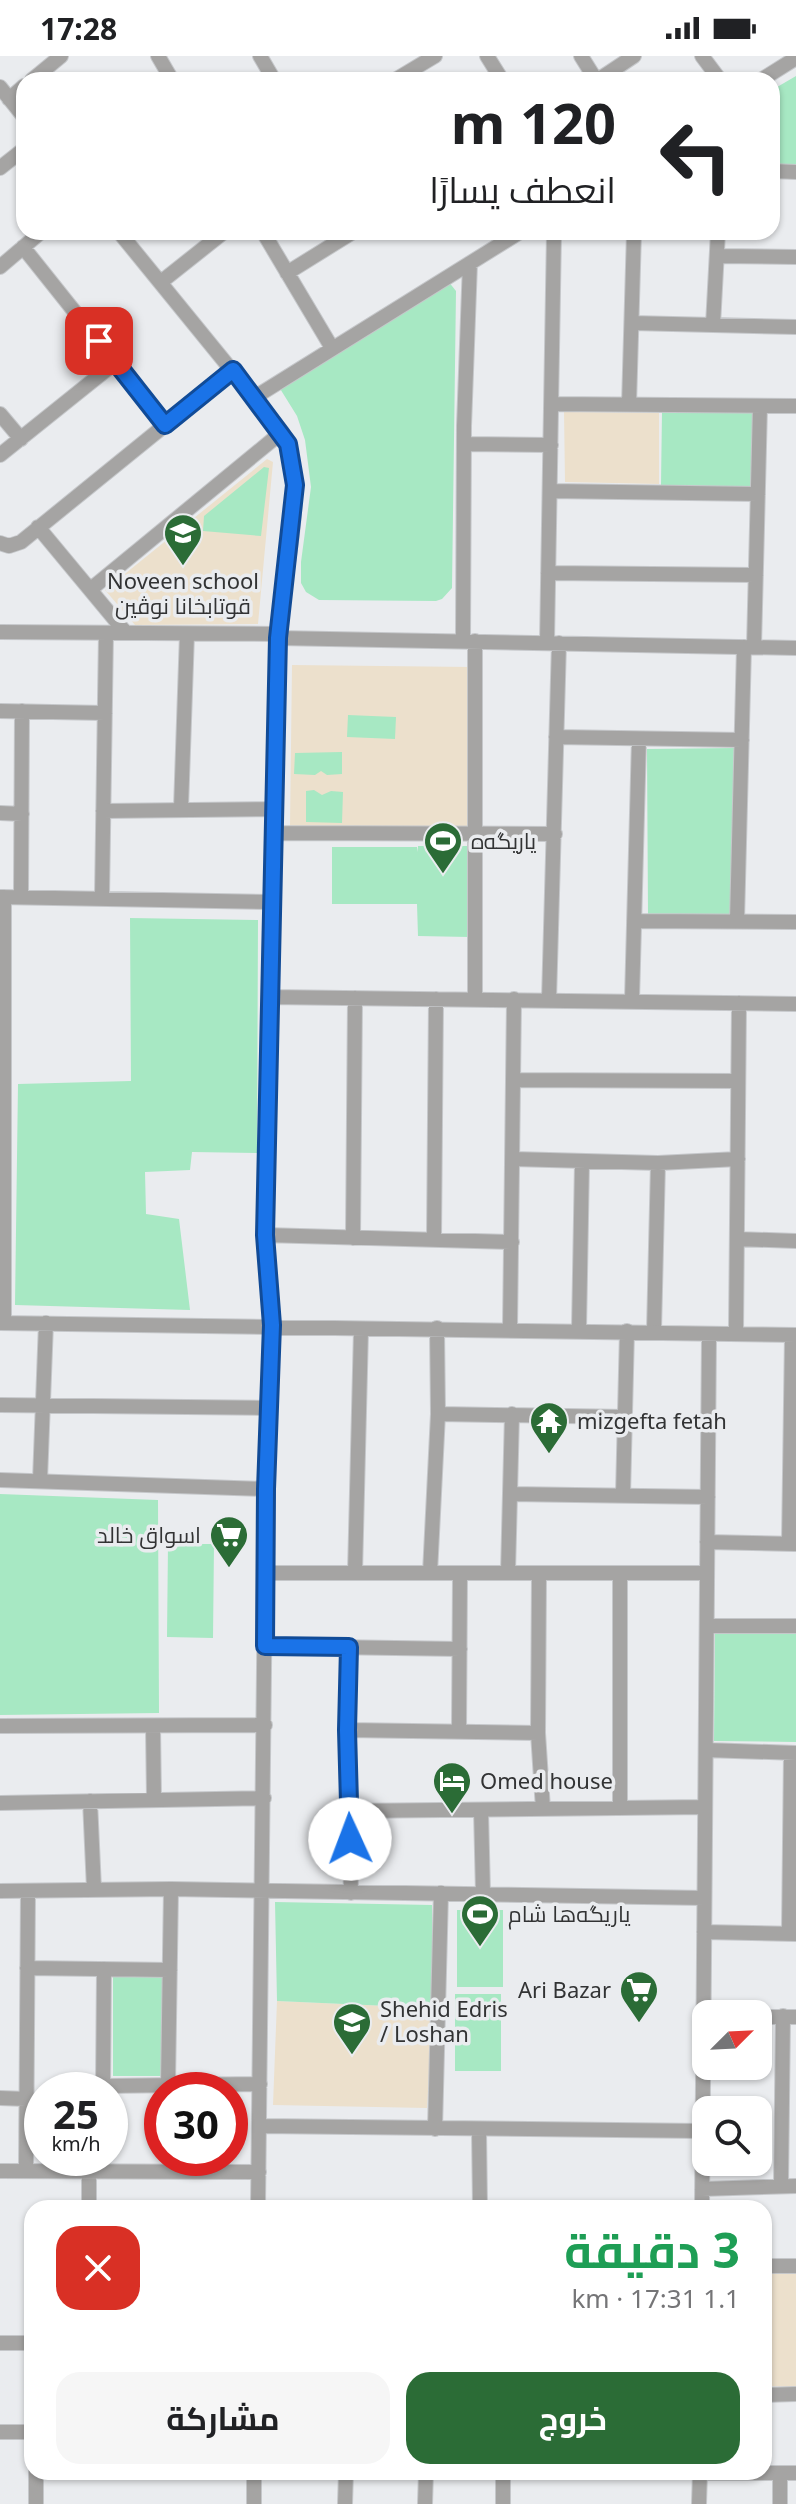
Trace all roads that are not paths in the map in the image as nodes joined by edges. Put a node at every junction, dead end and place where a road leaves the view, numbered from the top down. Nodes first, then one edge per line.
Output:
1 (61, 56) edge
2 (435, 56) edge
3 (634, 56) edge
4 (796, 58) edge
5 (42, 72) edge
6 (411, 72) edge
7 (609, 72) edge
8 (774, 72) edge
9 (16, 155) edge
10 (0, 168) edge
11 (31, 240) edge
12 (126, 240) edge
13 (214, 240) edge
14 (268, 240) edge
15 (340, 240) edge
16 (495, 240) edge
17 (554, 240) edge
18 (634, 240) edge
19 (718, 240) edge
20 (23, 247) junction
21 (718, 256) junction
22 (796, 257) edge
23 (470, 263) junction
24 (0, 267) edge
25 (287, 273) junction
26 (161, 282) junction
27 (632, 323) junction
28 (713, 325) junction
29 (796, 327) edge
30 (332, 348) junction
31 (116, 362) junction
32 (233, 370) junction
33 (255, 397) junction
34 (551, 404) junction
35 (629, 405) junction
36 (760, 406) junction
37 (796, 406) edge
38 (0, 414) edge
39 (165, 425) junction
40 (282, 432) junction
41 (21, 439) junction
42 (464, 444) junction
43 (551, 445) junction
44 (0, 455) edge
45 (550, 491) junction
46 (758, 494) junction
47 (38, 527) junction
48 (0, 543) edge
49 (548, 573) junction
50 (756, 575) junction
51 (91, 589) junction
52 (0, 632) edge
53 (106, 633) junction
54 (126, 633) junction
55 (187, 634) junction
56 (278, 636) junction
57 (469, 641) junction
58 (553, 643) junction
59 (749, 647) junction
60 (796, 648) edge
61 (0, 711) edge
62 (22, 711) junction
63 (105, 713) junction
64 (556, 737) junction
65 (639, 739) junction
66 (742, 740) junction
67 (181, 808) junction
68 (274, 809) junction
69 (103, 811) junction
70 (0, 813) edge
71 (22, 814) junction
72 (475, 832) junction
73 (274, 833) junction
74 (555, 834) junction
75 (2, 897) edge
76 (21, 897) junction
77 (102, 898) junction
78 (272, 902) junction
79 (634, 921) junction
80 (737, 921) junction
81 (796, 922) edge
82 (270, 997) junction
83 (355, 998) junction
84 (436, 999) junction
85 (475, 999) junction
86 (514, 999) junction
87 (549, 1000) junction
88 (632, 1000) junction
89 (739, 1003) junction
90 (796, 1004) edge
91 (2, 1027) edge
92 (514, 1080) junction
93 (738, 1081) junction
94 (2, 1145) edge
95 (513, 1159) junction
96 (738, 1159) junction
97 (582, 1162) junction
98 (658, 1163) junction
99 (265, 1235) junction
100 (353, 1238) junction
101 (737, 1239) junction
102 (434, 1240) junction
103 (796, 1241) edge
104 (512, 1242) junction
105 (2, 1323) edge
106 (46, 1323) junction
107 (272, 1325) junction
108 (437, 1328) junction
109 (510, 1329) junction
110 (361, 1330) junction
111 (579, 1330) junction
112 (627, 1331) junction
113 (654, 1331) junction
114 (736, 1333) junction
115 (709, 1334) junction
116 (794, 1335) edge
117 (0, 1405) edge
118 (42, 1406) junction
119 (269, 1408) junction
120 (438, 1414) junction
121 (512, 1414) junction
122 (625, 1417) junction
123 (0, 1480) edge
124 (40, 1480) junction
125 (266, 1489) junction
126 (510, 1494) junction
127 (623, 1495) junction
128 (708, 1497) junction
129 (707, 1542) junction
130 (792, 1544) edge
131 (266, 1573) junction
132 (355, 1573) junction
133 (430, 1573) junction
134 (460, 1573) junction
135 (508, 1573) junction
136 (539, 1573) junction
137 (620, 1573) junction
138 (707, 1573) junction
139 (707, 1626) junction
140 (796, 1626) edge
141 (265, 1646) junction
142 (349, 1647) junction
143 (460, 1649) junction
144 (265, 1725) junction
145 (0, 1726) edge
146 (153, 1726) junction
147 (347, 1730) junction
148 (459, 1732) junction
149 (538, 1733) junction
150 (706, 1750) junction
151 (794, 1753) edge
152 (264, 1798) junction
153 (154, 1800) junction
154 (90, 1801) junction
155 (0, 1803) edge
156 (705, 1807) junction
157 (620, 1808) junction
158 (543, 1809) junction
159 (481, 1810) junction
160 (349, 1811) junction
161 (94, 1889) junction
162 (171, 1889) junction
163 (0, 1891) edge
164 (28, 1891) junction
165 (263, 1891) junction
166 (351, 1893) junction
167 (441, 1893) junction
168 (483, 1894) junction
169 (704, 1898) junction
170 (704, 1932) junction
171 (792, 1934) edge
172 (27, 1968) junction
173 (104, 1969) junction
174 (170, 1970) junction
175 (705, 2000) edge
176 (789, 2016) edge
177 (26, 2072) edge
178 (103, 2072) edge
179 (168, 2072) edge
180 (248, 2084) edge
181 (260, 2084) junction
182 (0, 2098) edge
183 (24, 2099) edge
184 (260, 2126) junction
185 (435, 2129) junction
186 (479, 2129) junction
187 (692, 2131) edge
188 (128, 2168) edge
189 (0, 2171) edge
190 (24, 2171) edge
191 (259, 2172) junction
192 (96, 2176) edge
193 (702, 2176) edge
194 (788, 2186) edge
195 (702, 2189) junction
196 (91, 2200) edge
197 (258, 2200) edge
198 (480, 2200) edge
199 (702, 2200) edge
200 (772, 2266) edge
201 (796, 2266) edge
202 (0, 2343) edge
203 (24, 2343) edge
204 (796, 2394) edge
205 (772, 2395) edge
206 (0, 2432) edge
207 (24, 2432) edge
208 (772, 2473) edge
209 (780, 2473) junction
210 (796, 2473) edge
211 (36, 2480) edge
212 (254, 2480) edge
213 (346, 2480) edge
214 (426, 2480) edge
215 (503, 2480) edge
216 (700, 2480) edge
217 (36, 2504) edge
218 (254, 2504) edge
219 (345, 2504) edge
220 (425, 2504) edge
221 (503, 2504) edge
222 (699, 2504) edge
223 (780, 2504) edge

1 - 5 street
2 - 6 street
3 - 7 street
4 - 8 street
9 - 10 street
11 - 20 street
12 - 26 street
13 - 26 street
14 - 25 street
15 - 25 street
16 - 23 street
17 - 34 street
18 - 27 street
19 - 21 street
20 - 24 street
20 - 31 street
21 - 22 street
21 - 28 street
23 - 30 street
23 - 42 street
25 - 30 street
26 - 32 street
27 - 28 street
27 - 35 street
28 - 29 street
30 - 33 street
31 - 39 street
31 - 41 street
32 - 33 street
32 - 39 street
33 - 40 street
34 - 35 street
34 - 43 street
35 - 36 street
36 - 37 street
36 - 46 street
38 - 41 street
39 - 47 street
40 - 51 street
40 - 56 street
41 - 44 street
42 - 43 street
42 - 57 street
43 - 45 street
45 - 46 street
45 - 49 street
46 - 50 street
47 - 48 street
47 - 51 street
49 - 50 street
49 - 58 street
50 - 59 street
51 - 54 street
52 - 53 street
53 - 54 street
53 - 63 street
54 - 55 street
55 - 56 street
55 - 67 street
56 - 57 street
56 - 68 street
57 - 58 street
57 - 72 street
58 - 59 street
58 - 64 street
59 - 60 street
59 - 66 street
61 - 62 street
62 - 63 street
62 - 71 street
63 - 69 street
64 - 65 street
64 - 74 street
65 - 66 street
65 - 79 street
66 - 80 street
67 - 68 street
67 - 69 street
68 - 73 street
69 - 77 street
70 - 71 street
71 - 76 street
72 - 73 street
72 - 74 street
72 - 85 street
73 - 78 street
74 - 87 street
75 - 76 street
75 - 91 street
76 - 77 street
77 - 78 street
78 - 82 street
79 - 80 street
79 - 88 street
80 - 81 street
82 - 83 street
82 - 99 street
83 - 84 street
83 - 100 street
84 - 85 street
84 - 102 street
85 - 86 street
86 - 87 street
86 - 92 street
87 - 88 street
88 - 89 street
89 - 90 street
89 - 93 street
91 - 94 street
92 - 93 street
92 - 95 street
93 - 96 street
94 - 105 street
95 - 97 street
95 - 104 street
96 - 98 street
96 - 101 street
97 - 98 street
97 - 111 street
98 - 113 street
99 - 100 street
99 - 107 street
100 - 102 street
101 - 103 street
101 - 114 street
102 - 104 street
104 - 109 street
105 - 106 street
106 - 107 street
106 - 118 street
107 - 110 street
107 - 119 street
108 - 109 street
108 - 110 street
108 - 120 street
109 - 111 street
110 - 132 street
111 - 112 street
112 - 113 street
112 - 122 street
113 - 115 street
114 - 115 street
114 - 116 street
115 - 128 street
116 - 130 street
117 - 118 street
118 - 119 street
118 - 124 street
119 - 125 street
120 - 121 street
120 - 133 street
121 - 122 street
121 - 126 street
122 - 127 street
123 - 124 street
124 - 125 street
125 - 131 street
126 - 127 street
126 - 135 street
127 - 128 street
128 - 129 street
129 - 130 street
129 - 138 street
131 - 132 street
131 - 141 street
132 - 133 street
133 - 134 street
134 - 135 street
134 - 143 street
135 - 136 street
136 - 137 street
136 - 149 street
137 - 138 street
137 - 157 street
138 - 139 street
139 - 140 street
139 - 150 street
141 - 142 street
141 - 144 street
142 - 143 street
142 - 147 street
143 - 148 street
144 - 146 street
144 - 152 street
145 - 146 street
146 - 153 street
147 - 148 street
147 - 160 street
148 - 149 street
149 - 158 street
150 - 151 street
150 - 156 street
151 - 171 street
152 - 153 street
152 - 165 street
153 - 154 street
154 - 155 street
154 - 161 street
156 - 157 street
156 - 169 street
157 - 158 street
158 - 159 street
159 - 160 street
159 - 168 street
160 - 166 street
161 - 162 street
161 - 164 street
162 - 165 street
162 - 174 street
163 - 164 street
164 - 172 street
165 - 166 street
165 - 181 street
166 - 167 street
167 - 168 street
167 - 185 street
168 - 169 street
169 - 170 street
170 - 171 street
170 - 175 street
172 - 173 street
172 - 177 street
173 - 174 street
173 - 178 street
174 - 179 street
176 - 194 street
180 - 181 street
181 - 184 street
182 - 183 street
184 - 185 street
184 - 191 street
185 - 186 street
186 - 187 street
186 - 198 street
188 - 191 street
189 - 190 street
191 - 197 street
192 - 196 street
193 - 195 street
194 - 195 street
195 - 199 street
200 - 201 street
202 - 203 street
204 - 205 street
206 - 207 street
208 - 209 street
209 - 210 street
209 - 223 street
211 - 217 street
212 - 218 street
213 - 219 street
214 - 220 street
215 - 221 street
216 - 222 street

